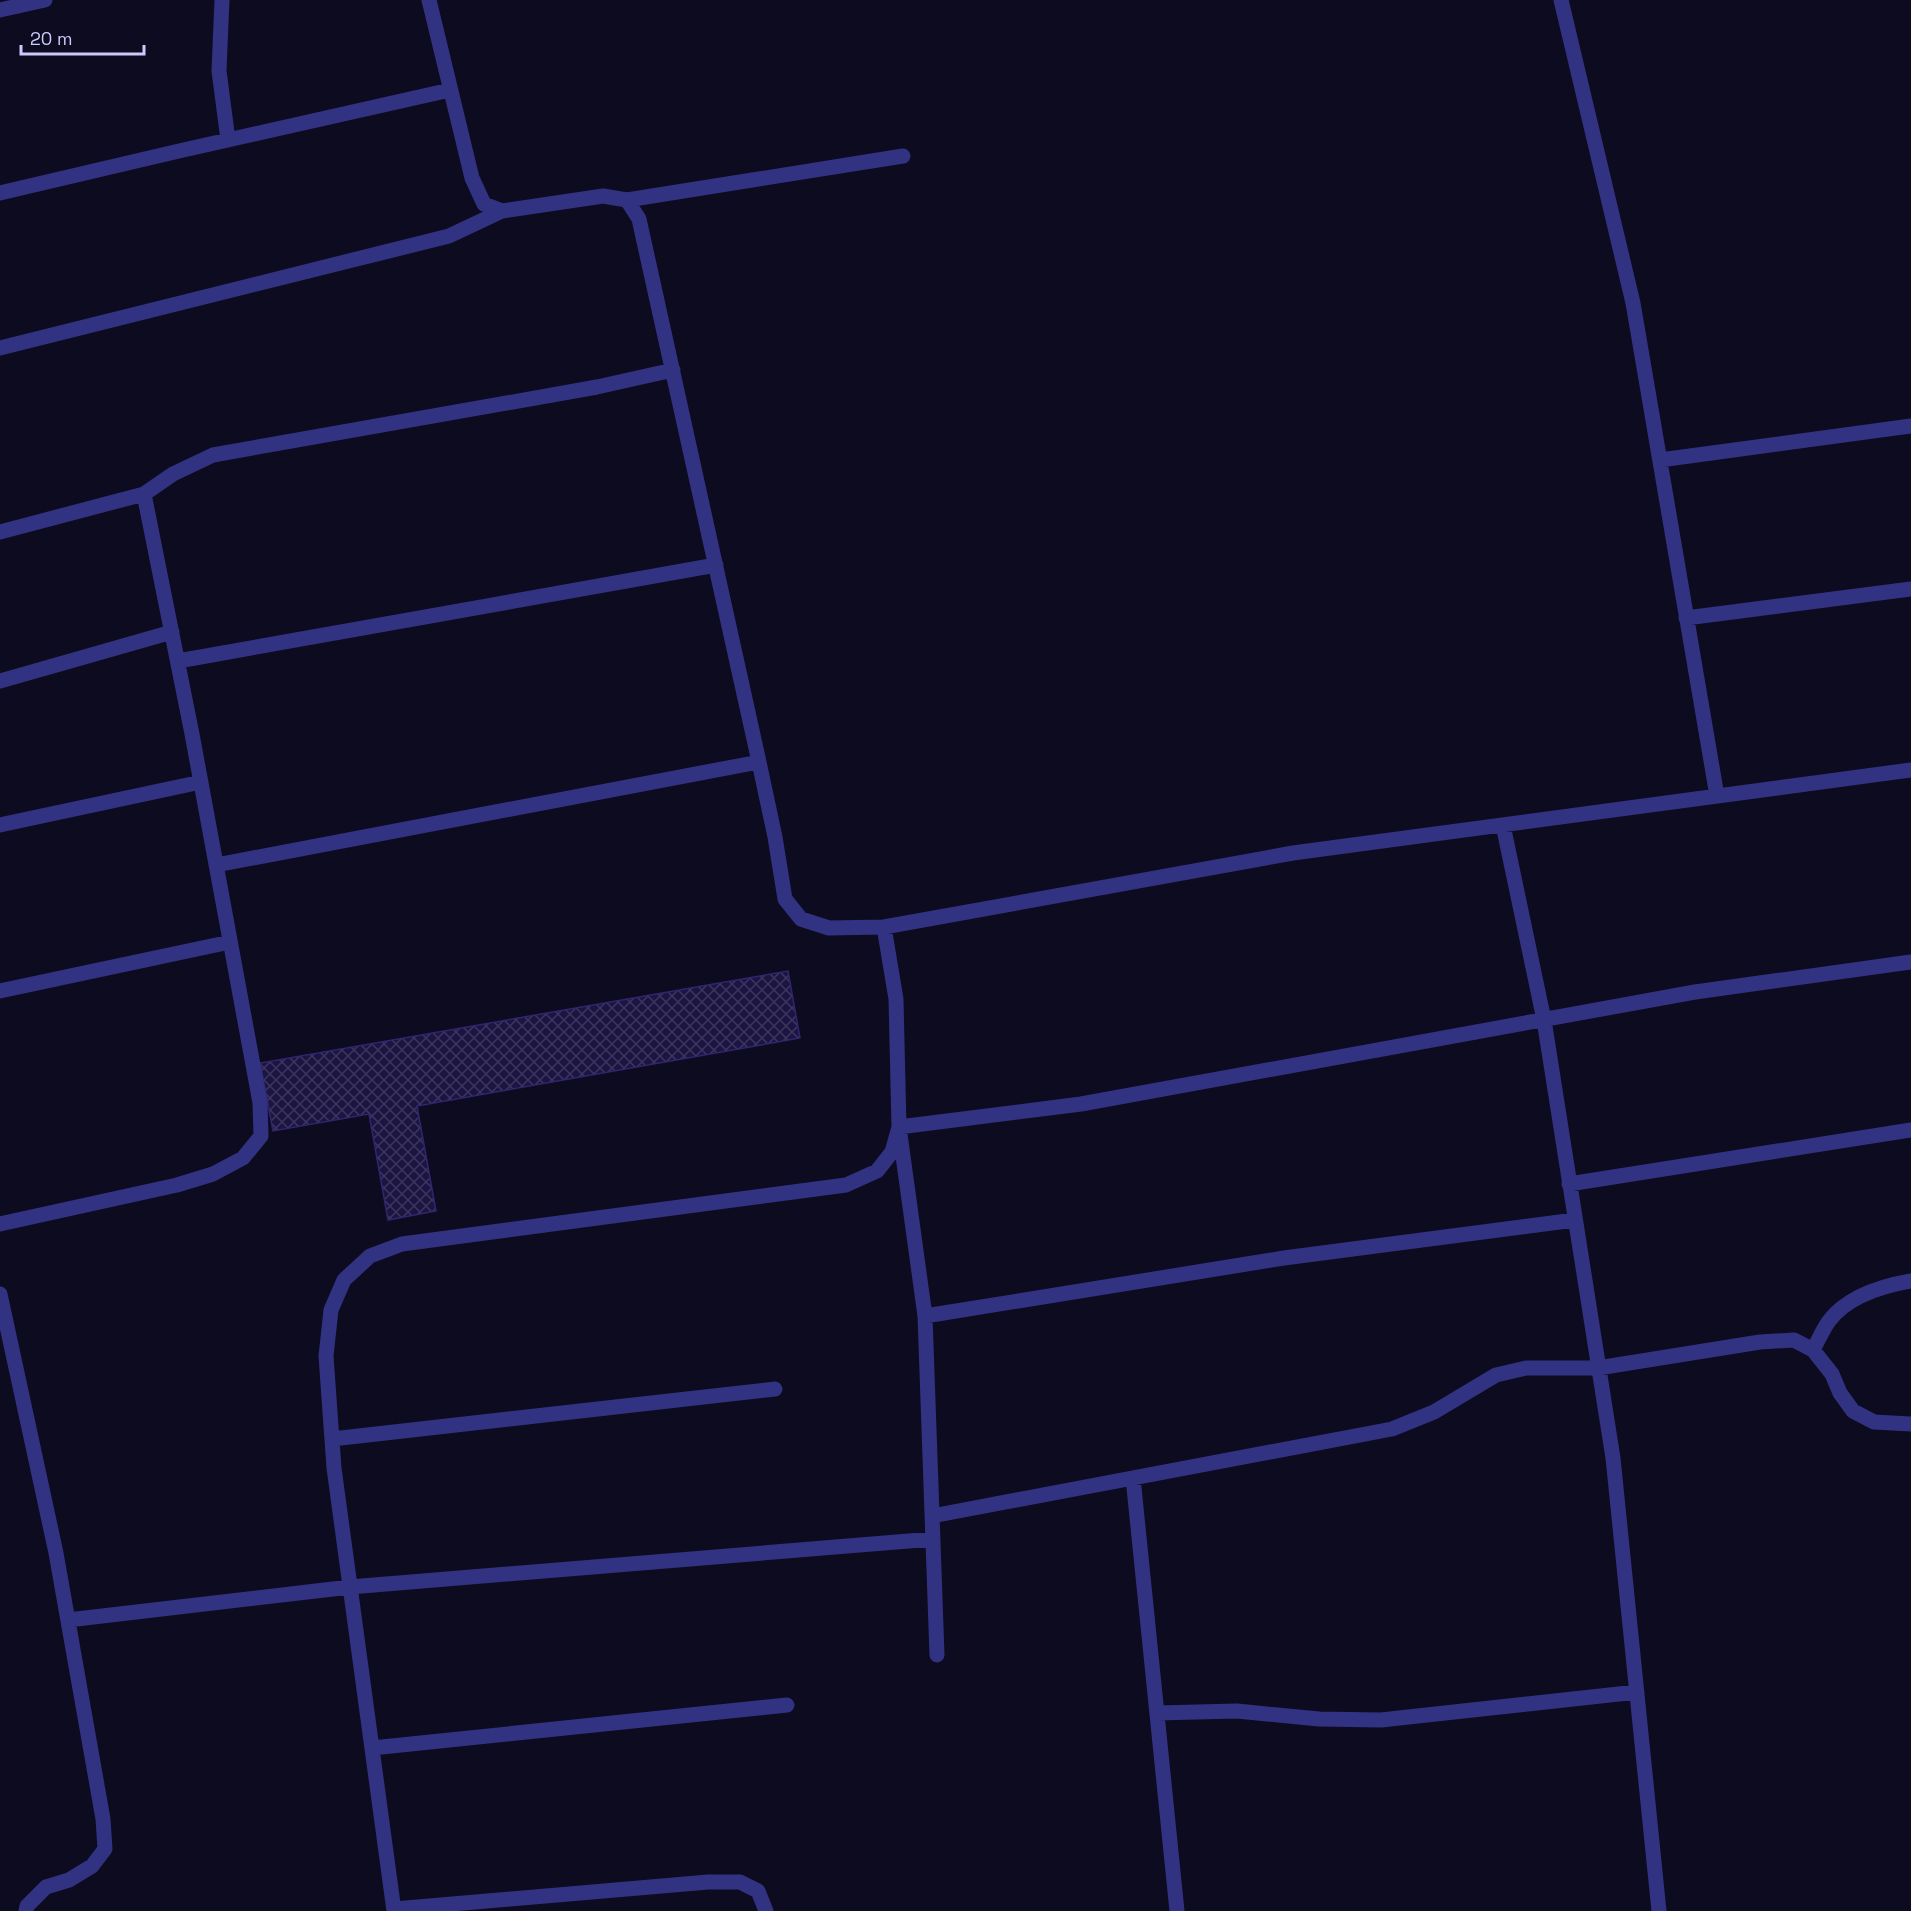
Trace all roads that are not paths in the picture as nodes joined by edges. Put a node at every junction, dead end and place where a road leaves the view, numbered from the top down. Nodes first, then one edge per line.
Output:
1 (45, 0) edge
2 (222, 0) edge
3 (429, 0) edge
4 (1561, 0) edge
5 (0, 10) edge
6 (450, 90) junction
7 (228, 140) junction
8 (903, 156) dead end
9 (0, 193) edge
10 (627, 200) junction
11 (502, 211) junction
12 (0, 348) edge
13 (673, 370) junction
14 (1911, 426) edge
15 (1660, 460) junction
16 (144, 494) junction
17 (0, 532) edge
18 (716, 565) junction
19 (1911, 589) edge
20 (1686, 618) junction
21 (172, 632) junction
22 (178, 661) junction
23 (0, 681) edge
24 (759, 762) junction
25 (1911, 770) edge
26 (201, 782) junction
27 (1718, 796) junction
28 (0, 825) edge
29 (1503, 825) junction
30 (216, 865) junction
31 (884, 927) junction
32 (230, 942) junction
33 (1911, 962) edge
34 (0, 991) edge
35 (1544, 1020) junction
36 (899, 1127) junction
37 (1911, 1130) edge
38 (1569, 1184) junction
39 (1575, 1220) junction
40 (0, 1224) edge
41 (1911, 1281) edge
42 (0, 1294) edge
43 (925, 1316) junction
44 (1813, 1350) junction
45 (1598, 1368) junction
46 (775, 1389) dead end
47 (1911, 1424) edge
48 (332, 1438) junction
49 (1133, 1478) junction
50 (932, 1516) junction
51 (933, 1539) junction
52 (350, 1587) junction
53 (68, 1620) junction
54 (938, 1655) dead end
55 (1637, 1692) junction
56 (788, 1706) dead end
57 (1157, 1713) junction
58 (372, 1748) junction
59 (394, 1910) edge
60 (26, 1911) edge
61 (765, 1911) edge
62 (1177, 1911) edge
63 (1659, 1911) edge

1 - 5 street
2 - 7 street
3 - 6 street
4 - 15 street
6 - 7 street
6 - 11 street
7 - 9 street
8 - 10 street
10 - 11 street
10 - 13 street
11 - 12 street
13 - 16 street
13 - 18 street
14 - 15 street
15 - 20 street
16 - 17 street
16 - 21 street
18 - 22 street
18 - 24 street
19 - 20 street
20 - 27 street
21 - 22 street
21 - 23 street
22 - 26 street
24 - 30 street
24 - 31 street
25 - 27 street
26 - 28 street
26 - 30 street
27 - 29 street
29 - 31 street
29 - 35 street
30 - 32 street
31 - 36 street
32 - 34 street
32 - 40 street
33 - 35 street
35 - 36 street
35 - 38 street
36 - 43 street
36 - 48 street
37 - 38 street
38 - 39 street
39 - 43 street
39 - 45 street
41 - 44 street
42 - 53 street
43 - 50 street
44 - 45 street
44 - 47 street
45 - 49 street
45 - 55 street
46 - 48 street
48 - 52 street
49 - 50 street
49 - 57 street
50 - 51 street
51 - 52 street
51 - 54 street
52 - 53 street
52 - 58 street
53 - 60 street
55 - 57 street
55 - 63 street
56 - 58 street
57 - 62 street
58 - 59 street
59 - 61 street

